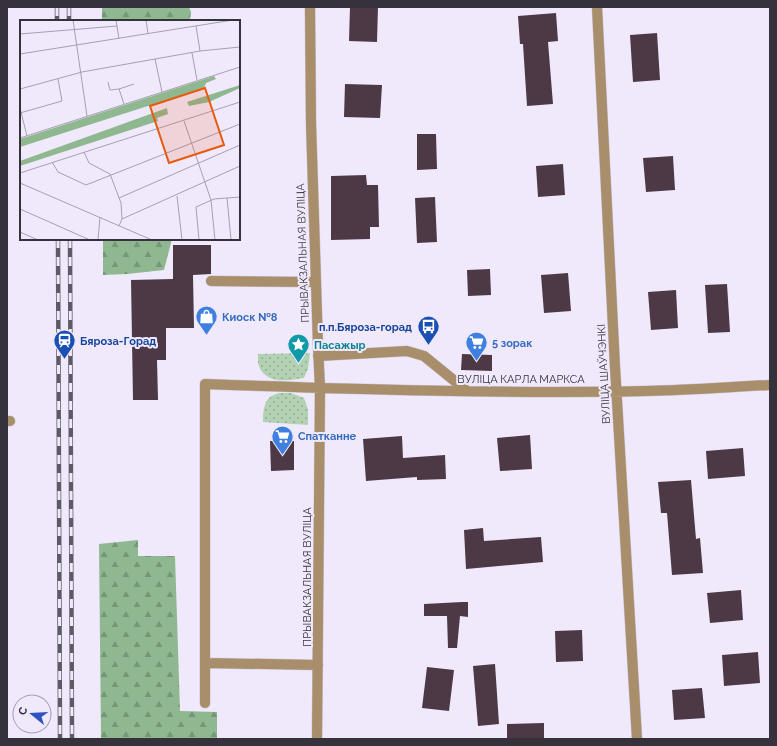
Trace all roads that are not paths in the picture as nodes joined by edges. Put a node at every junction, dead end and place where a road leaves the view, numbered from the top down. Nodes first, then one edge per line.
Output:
1 (310, 7) edge
2 (596, 7) edge
3 (211, 281) dead end
4 (316, 282) junction
5 (318, 356) junction
6 (770, 385) edge
7 (320, 388) junction
8 (467, 391) junction
9 (617, 391) junction
10 (205, 663) junction
11 (318, 665) junction
12 (205, 703) dead end
13 (317, 739) edge
14 (637, 739) edge

1 - 4 street, ПРЫВАКЗАЛЬНАЯ ВУЛІЦА
2 - 9 street, ВУЛІЦА ШАЎЧЭНКІ
3 - 4 street
4 - 5 street, ПРЫВАКЗАЛЬНАЯ ВУЛІЦА
5 - 7 street, ПРЫВАКЗАЛЬНАЯ ВУЛІЦА
5 - 8 street
6 - 9 street, ВУЛІЦА КАРЛА МАРКСА
7 - 8 street, ВУЛІЦА КАРЛА МАРКСА
7 - 10 street, ВУЛІЦА КАРЛА МАРКСА
7 - 11 street, ПРЫВАКЗАЛЬНАЯ ВУЛІЦА
8 - 9 street, ВУЛІЦА КАРЛА МАРКСА
9 - 14 street, ВУЛІЦА ШАЎЧЭНКІ
10 - 11 street
10 - 12 street
11 - 13 street, ПРЫВАКЗАЛЬНАЯ ВУЛІЦА

